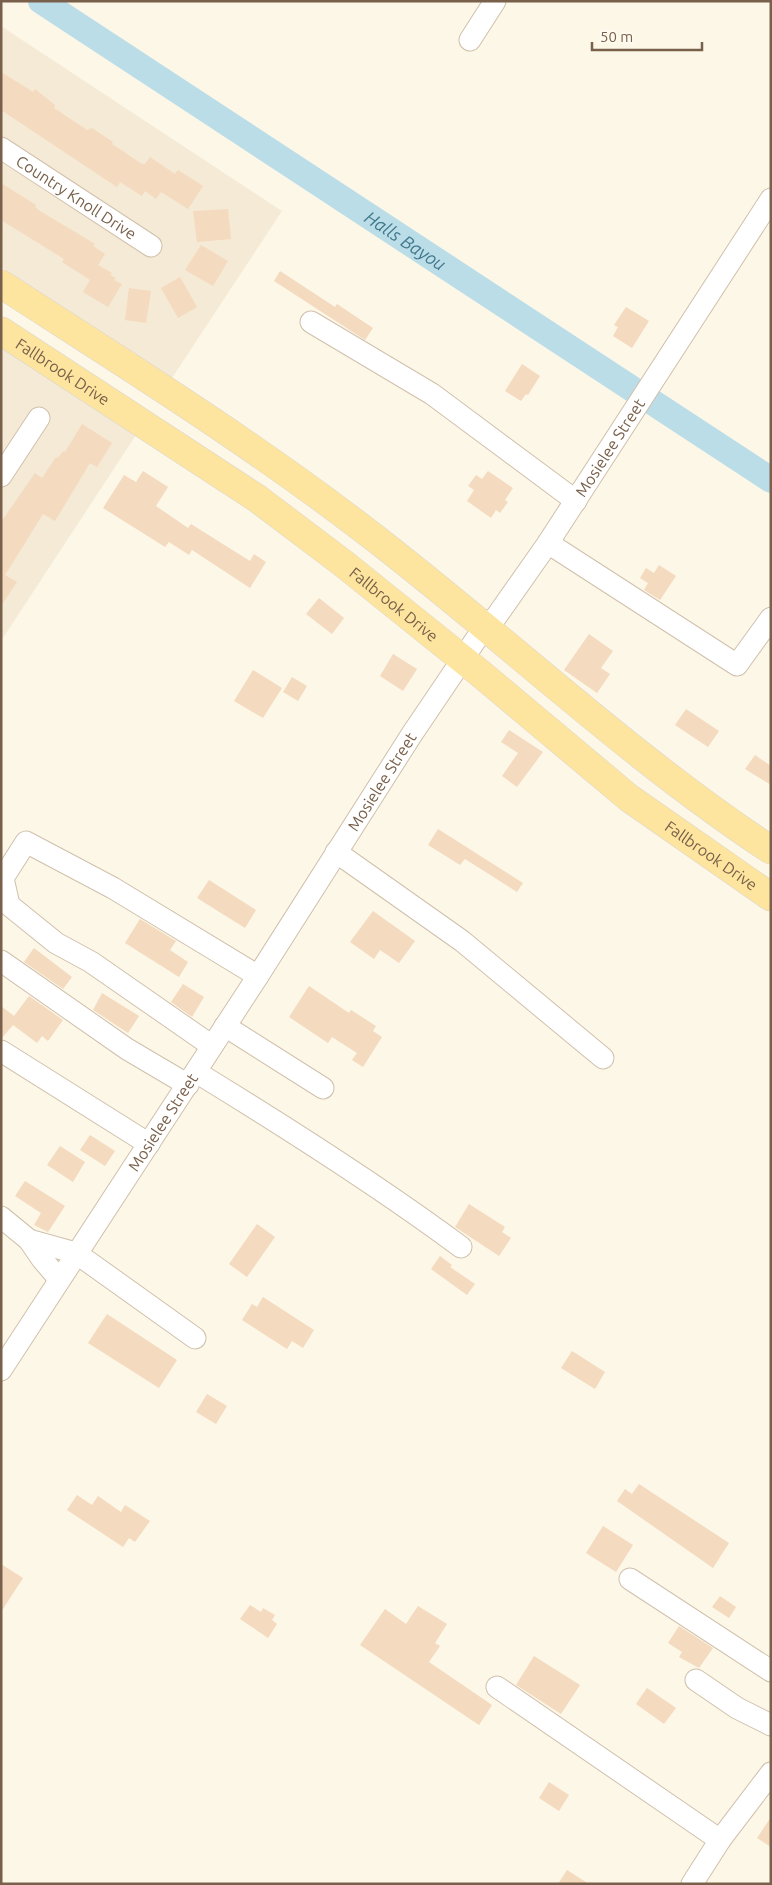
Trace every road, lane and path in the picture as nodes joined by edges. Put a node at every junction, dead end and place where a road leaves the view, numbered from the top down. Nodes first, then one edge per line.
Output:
1 (495, 1) edge
2 (470, 40) dead end
3 (1, 148) edge
4 (771, 199) edge
5 (151, 246) dead end
6 (1, 284) edge
7 (311, 322) dead end
8 (1, 331) edge
9 (39, 418) dead end
10 (1, 476) edge
11 (576, 500) junction
12 (548, 544) junction
13 (771, 618) edge
14 (485, 626) junction
15 (463, 659) junction
16 (771, 850) edge
17 (336, 852) junction
18 (771, 897) edge
19 (1, 961) edge
20 (258, 976) junction
21 (225, 1026) junction
22 (212, 1046) junction
23 (1, 1051) edge
24 (604, 1058) dead end
25 (192, 1078) junction
26 (323, 1088) dead end
27 (149, 1144) junction
28 (1, 1218) edge
29 (29, 1240) junction
30 (461, 1247) dead end
31 (76, 1253) junction
32 (59, 1278) junction
33 (195, 1338) dead end
34 (1, 1370) edge
35 (630, 1579) dead end
36 (771, 1671) edge
37 (696, 1680) dead end
38 (497, 1687) dead end
39 (771, 1725) edge
40 (769, 1781) edge
41 (720, 1840) junction
42 (692, 1884) edge

1 - 2 street
3 - 5 street, Country Knoll Drive
4 - 11 street, Mosielee Street
6 - 14 main road
7 - 11 street
8 - 15 main road, Fallbrook Drive
9 - 10 street
11 - 12 street, Mosielee Street
12 - 13 street
12 - 14 street, Mosielee Street
14 - 15 street, Mosielee Street
14 - 16 main road
15 - 17 street, Mosielee Street
15 - 18 main road, Fallbrook Drive
17 - 20 street, Mosielee Street
17 - 24 street
19 - 25 street
20 - 21 street, Mosielee Street
20 - 22 street
21 - 22 street, Mosielee Street
21 - 26 street
22 - 25 street, Mosielee Street
23 - 27 street
25 - 27 street, Mosielee Street
25 - 30 street
27 - 31 street, Mosielee Street
28 - 29 street
29 - 31 street
29 - 32 street
31 - 32 street, Mosielee Street
31 - 33 street
32 - 34 street, Mosielee Street
35 - 36 street
37 - 39 street
38 - 41 street
40 - 41 street
41 - 42 street

